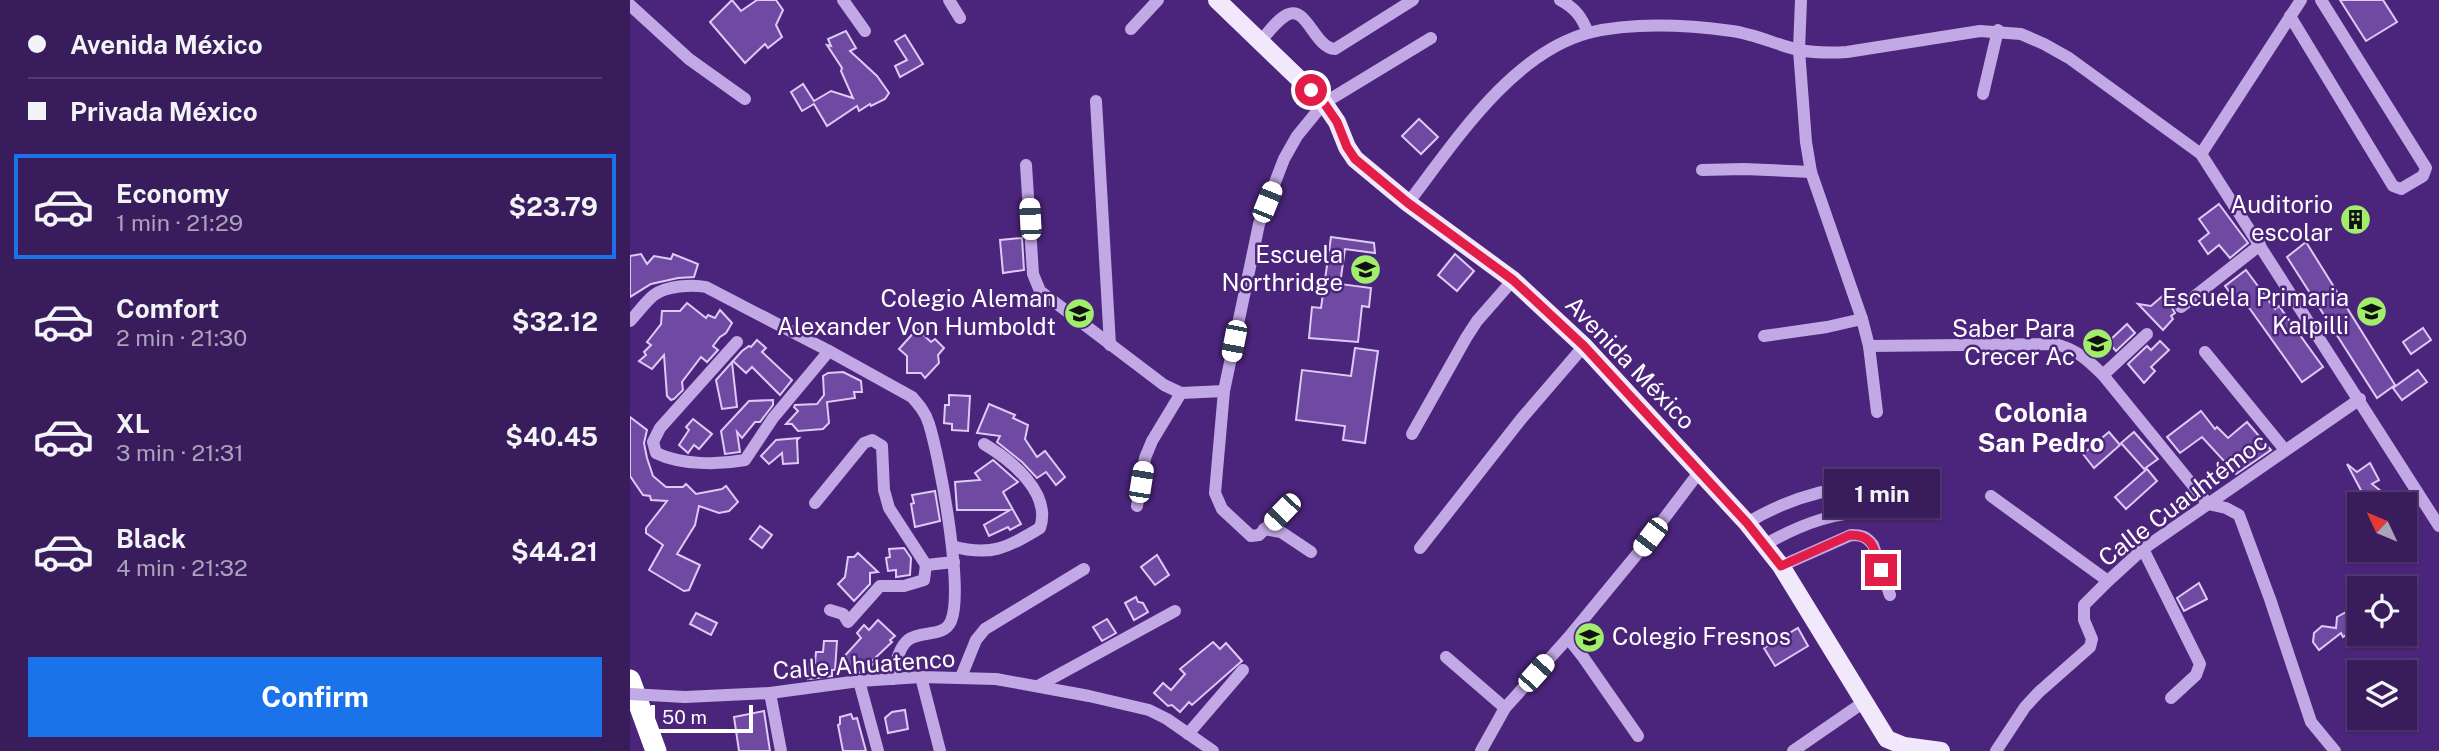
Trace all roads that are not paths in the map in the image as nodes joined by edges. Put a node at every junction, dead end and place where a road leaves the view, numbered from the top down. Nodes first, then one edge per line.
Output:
1 (843, 0) edge
2 (949, 0) edge
3 (1158, 0) edge
4 (1217, 0) edge
5 (1413, 0) edge
6 (1560, 0) edge
7 (1801, 0) edge
8 (2301, 0) edge
9 (2321, 0) edge
10 (630, 5) edge
11 (2290, 16) junction
12 (960, 18) dead end
13 (1131, 29) dead end
14 (1998, 30) junction
15 (865, 31) dead end
16 (1588, 33) junction
17 (1431, 38) dead end
18 (1260, 41) junction
19 (1799, 50) junction
20 (1983, 94) dead end
21 (745, 99) dead end
22 (1096, 101) dead end
23 (1324, 103) junction
24 (2201, 154) junction
25 (1026, 165) dead end
26 (1702, 170) dead end
27 (1811, 172) junction
28 (1408, 203) junction
29 (2260, 245) junction
30 (1513, 280) junction
31 (2181, 307) dead end
32 (1862, 319) junction
33 (630, 321) edge
34 (2147, 334) dead end
35 (1764, 335) dead end
36 (737, 342) dead end
37 (1110, 345) junction
38 (1584, 346) junction
39 (1869, 346) junction
40 (829, 351) junction
41 (2205, 352) dead end
42 (2104, 374) junction
43 (1224, 391) junction
44 (1181, 393) junction
45 (2360, 399) junction
46 (1877, 412) dead end
47 (1412, 434) dead end
48 (984, 444) dead end
49 (2285, 450) junction
50 (1700, 471) junction
51 (1857, 486) dead end
52 (1991, 496) dead end
53 (815, 503) dead end
54 (2208, 504) junction
55 (1137, 506) dead end
56 (1880, 511) dead end
57 (1282, 512) dead end
58 (1747, 523) junction
59 (2439, 526) edge
60 (1265, 529) junction
61 (1766, 544) junction
62 (952, 546) junction
63 (1420, 548) dead end
64 (2143, 549) junction
65 (1311, 552) dead end
66 (954, 562) junction
67 (926, 565) junction
68 (1781, 566) junction
69 (1084, 569) dead end
70 (2108, 581) junction
71 (1890, 595) dead end
72 (830, 610) dead end
73 (1175, 611) dead end
74 (1568, 638) junction
75 (1446, 657) dead end
76 (1243, 670) dead end
77 (921, 677) junction
78 (961, 677) junction
79 (892, 679) junction
80 (630, 680) edge
81 (859, 681) junction
82 (1038, 686) junction
83 (770, 693) junction
84 (630, 694) edge
85 (2171, 698) dead end
86 (1864, 702) junction
87 (1505, 708) junction
88 (1188, 734) junction
89 (1638, 736) dead end
90 (1887, 745) edge
91 (656, 751) edge
92 (781, 751) edge
93 (878, 751) edge
94 (940, 751) edge
95 (1213, 751) edge
96 (1481, 751) edge
97 (1793, 751) edge
98 (1941, 751) edge
99 (1996, 751) edge
100 (2335, 751) edge

1 - 15 street
2 - 12 street
3 - 13 street
4 - 18 main road, Avenida México
5 - 18 street
6 - 16 street
7 - 19 street
8 - 11 street
9 - 11 street
10 - 21 street
11 - 24 street
14 - 19 street
14 - 20 street
14 - 24 street
16 - 19 street
16 - 28 street
17 - 23 street
18 - 23 main road, Avenida México
19 - 27 street
22 - 37 street
23 - 28 main road, Avenida México
23 - 43 street
24 - 29 street
25 - 37 street
26 - 27 street
27 - 32 street
28 - 30 main road, Avenida México
29 - 31 street
29 - 45 street
30 - 38 main road, Avenida México
30 - 47 street
32 - 35 street
32 - 39 street
33 - 40 street
34 - 42 street
36 - 40 street
37 - 44 street
38 - 50 main road, Avenida México
38 - 63 street
39 - 42 street
39 - 46 street
40 - 62 street
41 - 49 street
42 - 54 street
43 - 44 street
43 - 60 street
44 - 55 street
45 - 49 street, Calle Cuauhtémoc
45 - 59 street
48 - 62 street
49 - 54 street, Calle Cuauhtémoc
50 - 58 main road, Avenida México
50 - 74 street
51 - 58 street
52 - 70 street
53 - 67 street
54 - 64 street, Calle Cuauhtémoc
54 - 100 street
56 - 61 street
57 - 60 street
58 - 61 main road, Avenida México
60 - 65 street
61 - 68 main road, Avenida México
62 - 66 street
64 - 70 street, Calle Cuauhtémoc
64 - 85 street
66 - 67 street
66 - 79 street
67 - 72 street
68 - 71 street
68 - 86 main road, Avenida México
69 - 78 street
70 - 99 street, Calle Cuauhtémoc
73 - 82 street
74 - 87 street
74 - 89 street
75 - 87 street
76 - 88 street
77 - 78 street, Calle Ahuatenco
77 - 79 street, Calle Ahuatenco
77 - 94 street
78 - 82 street, Calle Ahuatenco
79 - 81 street, Calle Ahuatenco
80 - 91 highway
81 - 83 street, Calle Ahuatenco
81 - 93 street
82 - 88 street, Calle Ahuatenco
83 - 84 street, Calle Ahuatenco, bridge
83 - 92 street
86 - 90 main road, Avenida México
86 - 97 street
87 - 96 street
88 - 95 street, Calle Ahuatenco
90 - 98 main road, Avenida México

